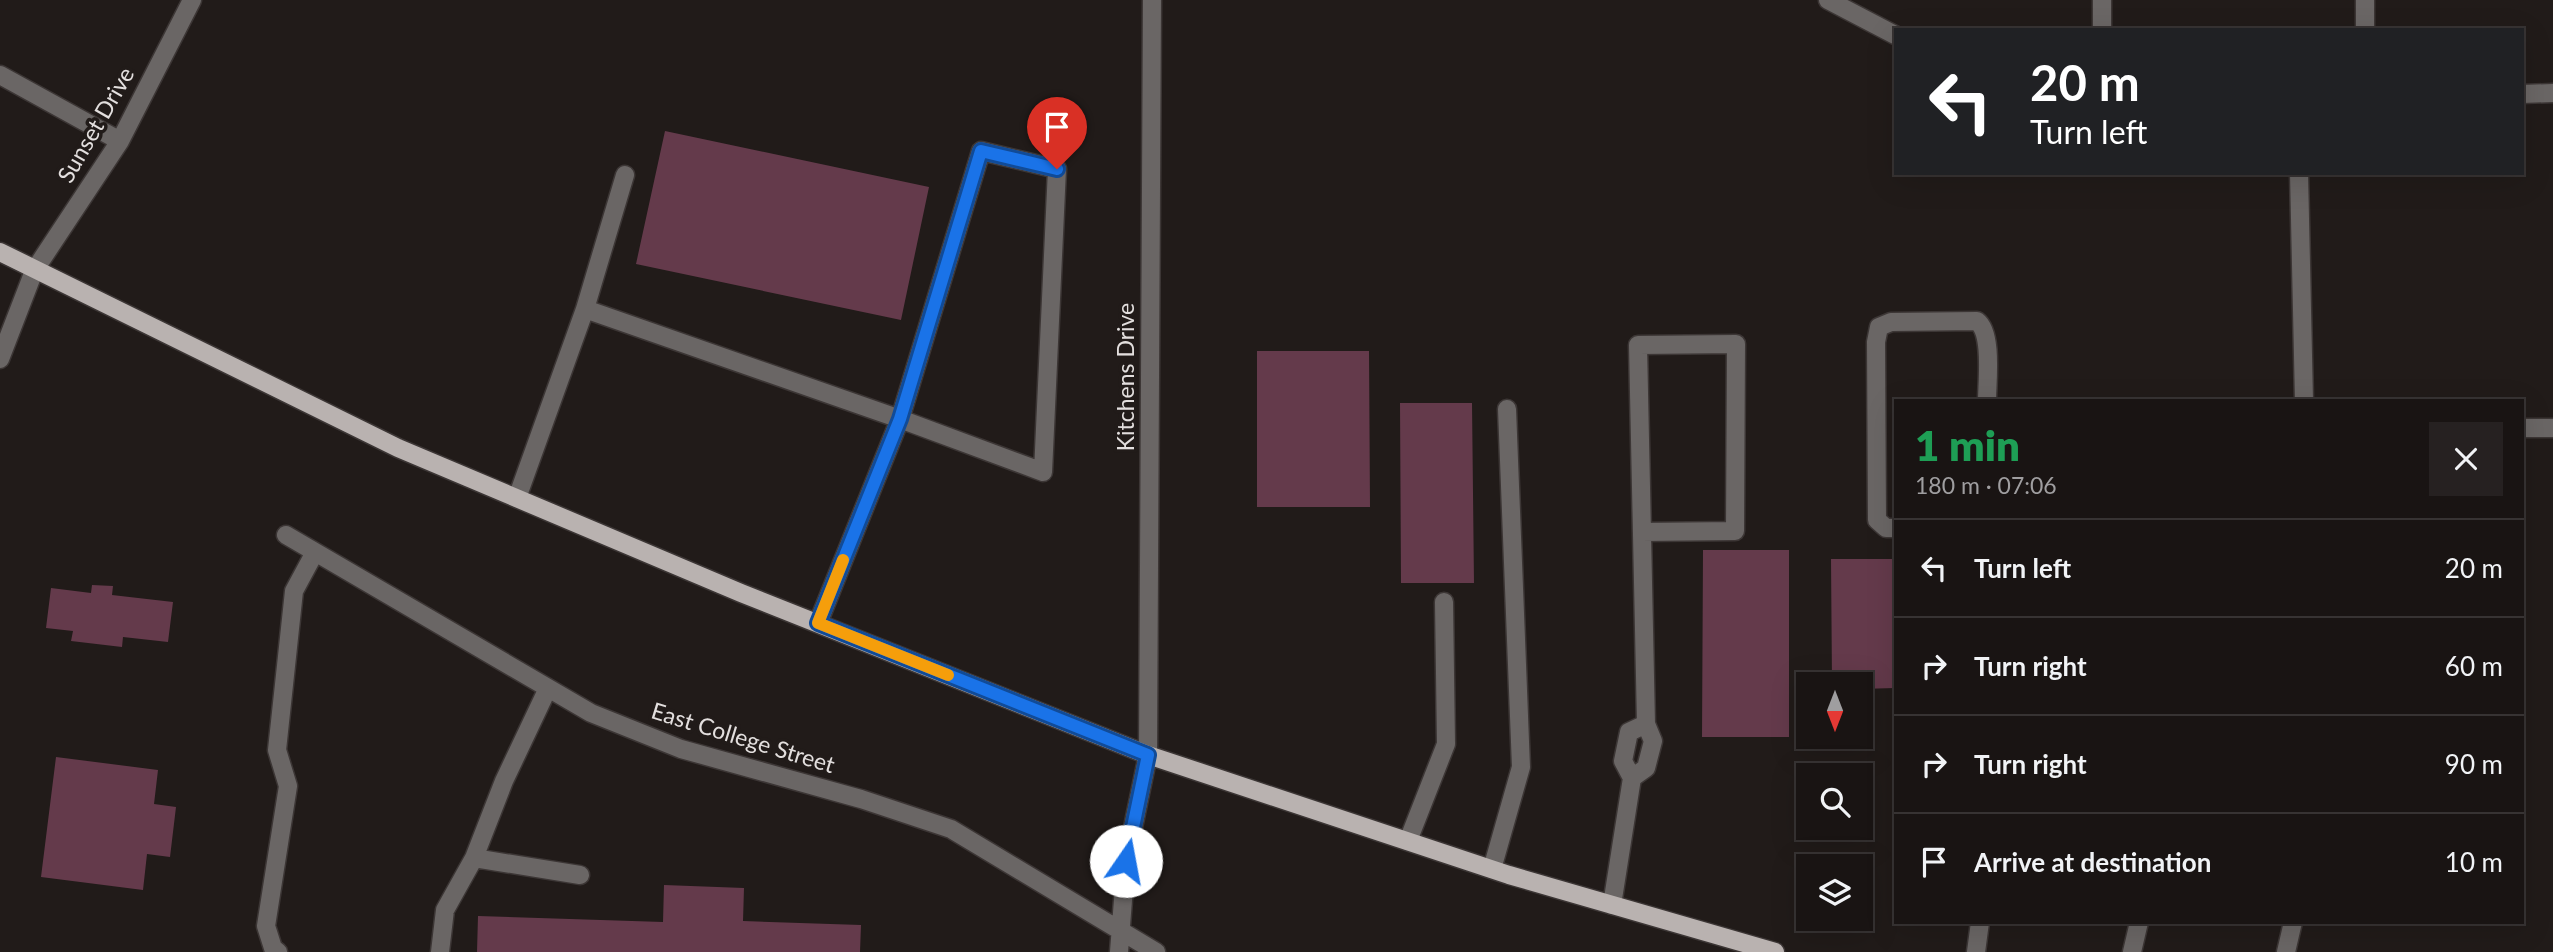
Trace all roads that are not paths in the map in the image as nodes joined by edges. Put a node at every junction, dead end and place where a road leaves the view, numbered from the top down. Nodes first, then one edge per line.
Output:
1 (192, 0) edge
2 (1152, 0) edge
3 (1828, 0) edge
4 (2102, 0) edge
5 (2365, 0) edge
6 (2102, 28) edge
7 (2365, 28) edge
8 (1894, 35) edge
9 (0, 75) edge
10 (2553, 93) edge
11 (2524, 94) edge
12 (120, 141) junction
13 (625, 175) dead end
14 (2299, 175) edge
15 (0, 252) edge
16 (34, 271) junction
17 (584, 309) junction
18 (0, 359) edge
19 (1987, 399) edge
20 (2304, 399) edge
21 (1507, 410) dead end
22 (900, 419) junction
23 (2524, 428) edge
24 (2553, 428) edge
25 (517, 498) junction
26 (1894, 528) edge
27 (1642, 532) junction
28 (286, 535) dead end
29 (316, 552) junction
30 (1444, 602) dead end
31 (818, 623) junction
32 (548, 688) junction
33 (1646, 724) junction
34 (1148, 755) junction
35 (1632, 778) junction
36 (1408, 841) junction
37 (474, 858) junction
38 (1492, 869) junction
39 (580, 875) dead end
40 (1612, 905) junction
41 (1980, 924) edge
42 (2139, 924) edge
43 (2293, 924) edge
44 (1122, 932) junction
45 (278, 952) edge
46 (440, 952) edge
47 (1119, 952) edge
48 (1156, 952) edge
49 (1774, 952) edge
50 (1976, 952) edge
51 (2132, 952) edge
52 (2286, 952) edge

1 - 12 street, Sunset Drive
2 - 34 street, Kitchens Drive
3 - 8 street
4 - 6 street
5 - 7 street
9 - 12 street
10 - 11 street
12 - 16 street, Sunset Drive
13 - 17 street
14 - 20 street
15 - 16 main road
16 - 18 street, Sunset Drive
16 - 25 main road
17 - 22 street
17 - 25 street
19 - 26 street
21 - 38 street
22 - 22 street
22 - 31 street
23 - 24 street
25 - 31 main road
27 - 27 street
27 - 33 street
28 - 29 street, East College Street
29 - 32 street, East College Street
29 - 45 street
30 - 36 street
31 - 34 main road
32 - 37 street
32 - 44 street, East College Street
33 - 35 street
33 - 35 street
34 - 36 main road
34 - 44 street, Kitchens Drive
35 - 40 street
36 - 38 main road
37 - 39 street
37 - 46 street
38 - 40 main road
40 - 49 main road
41 - 50 street
42 - 51 street
43 - 52 street
44 - 47 street, Kitchens Drive
44 - 48 street, East College Street

